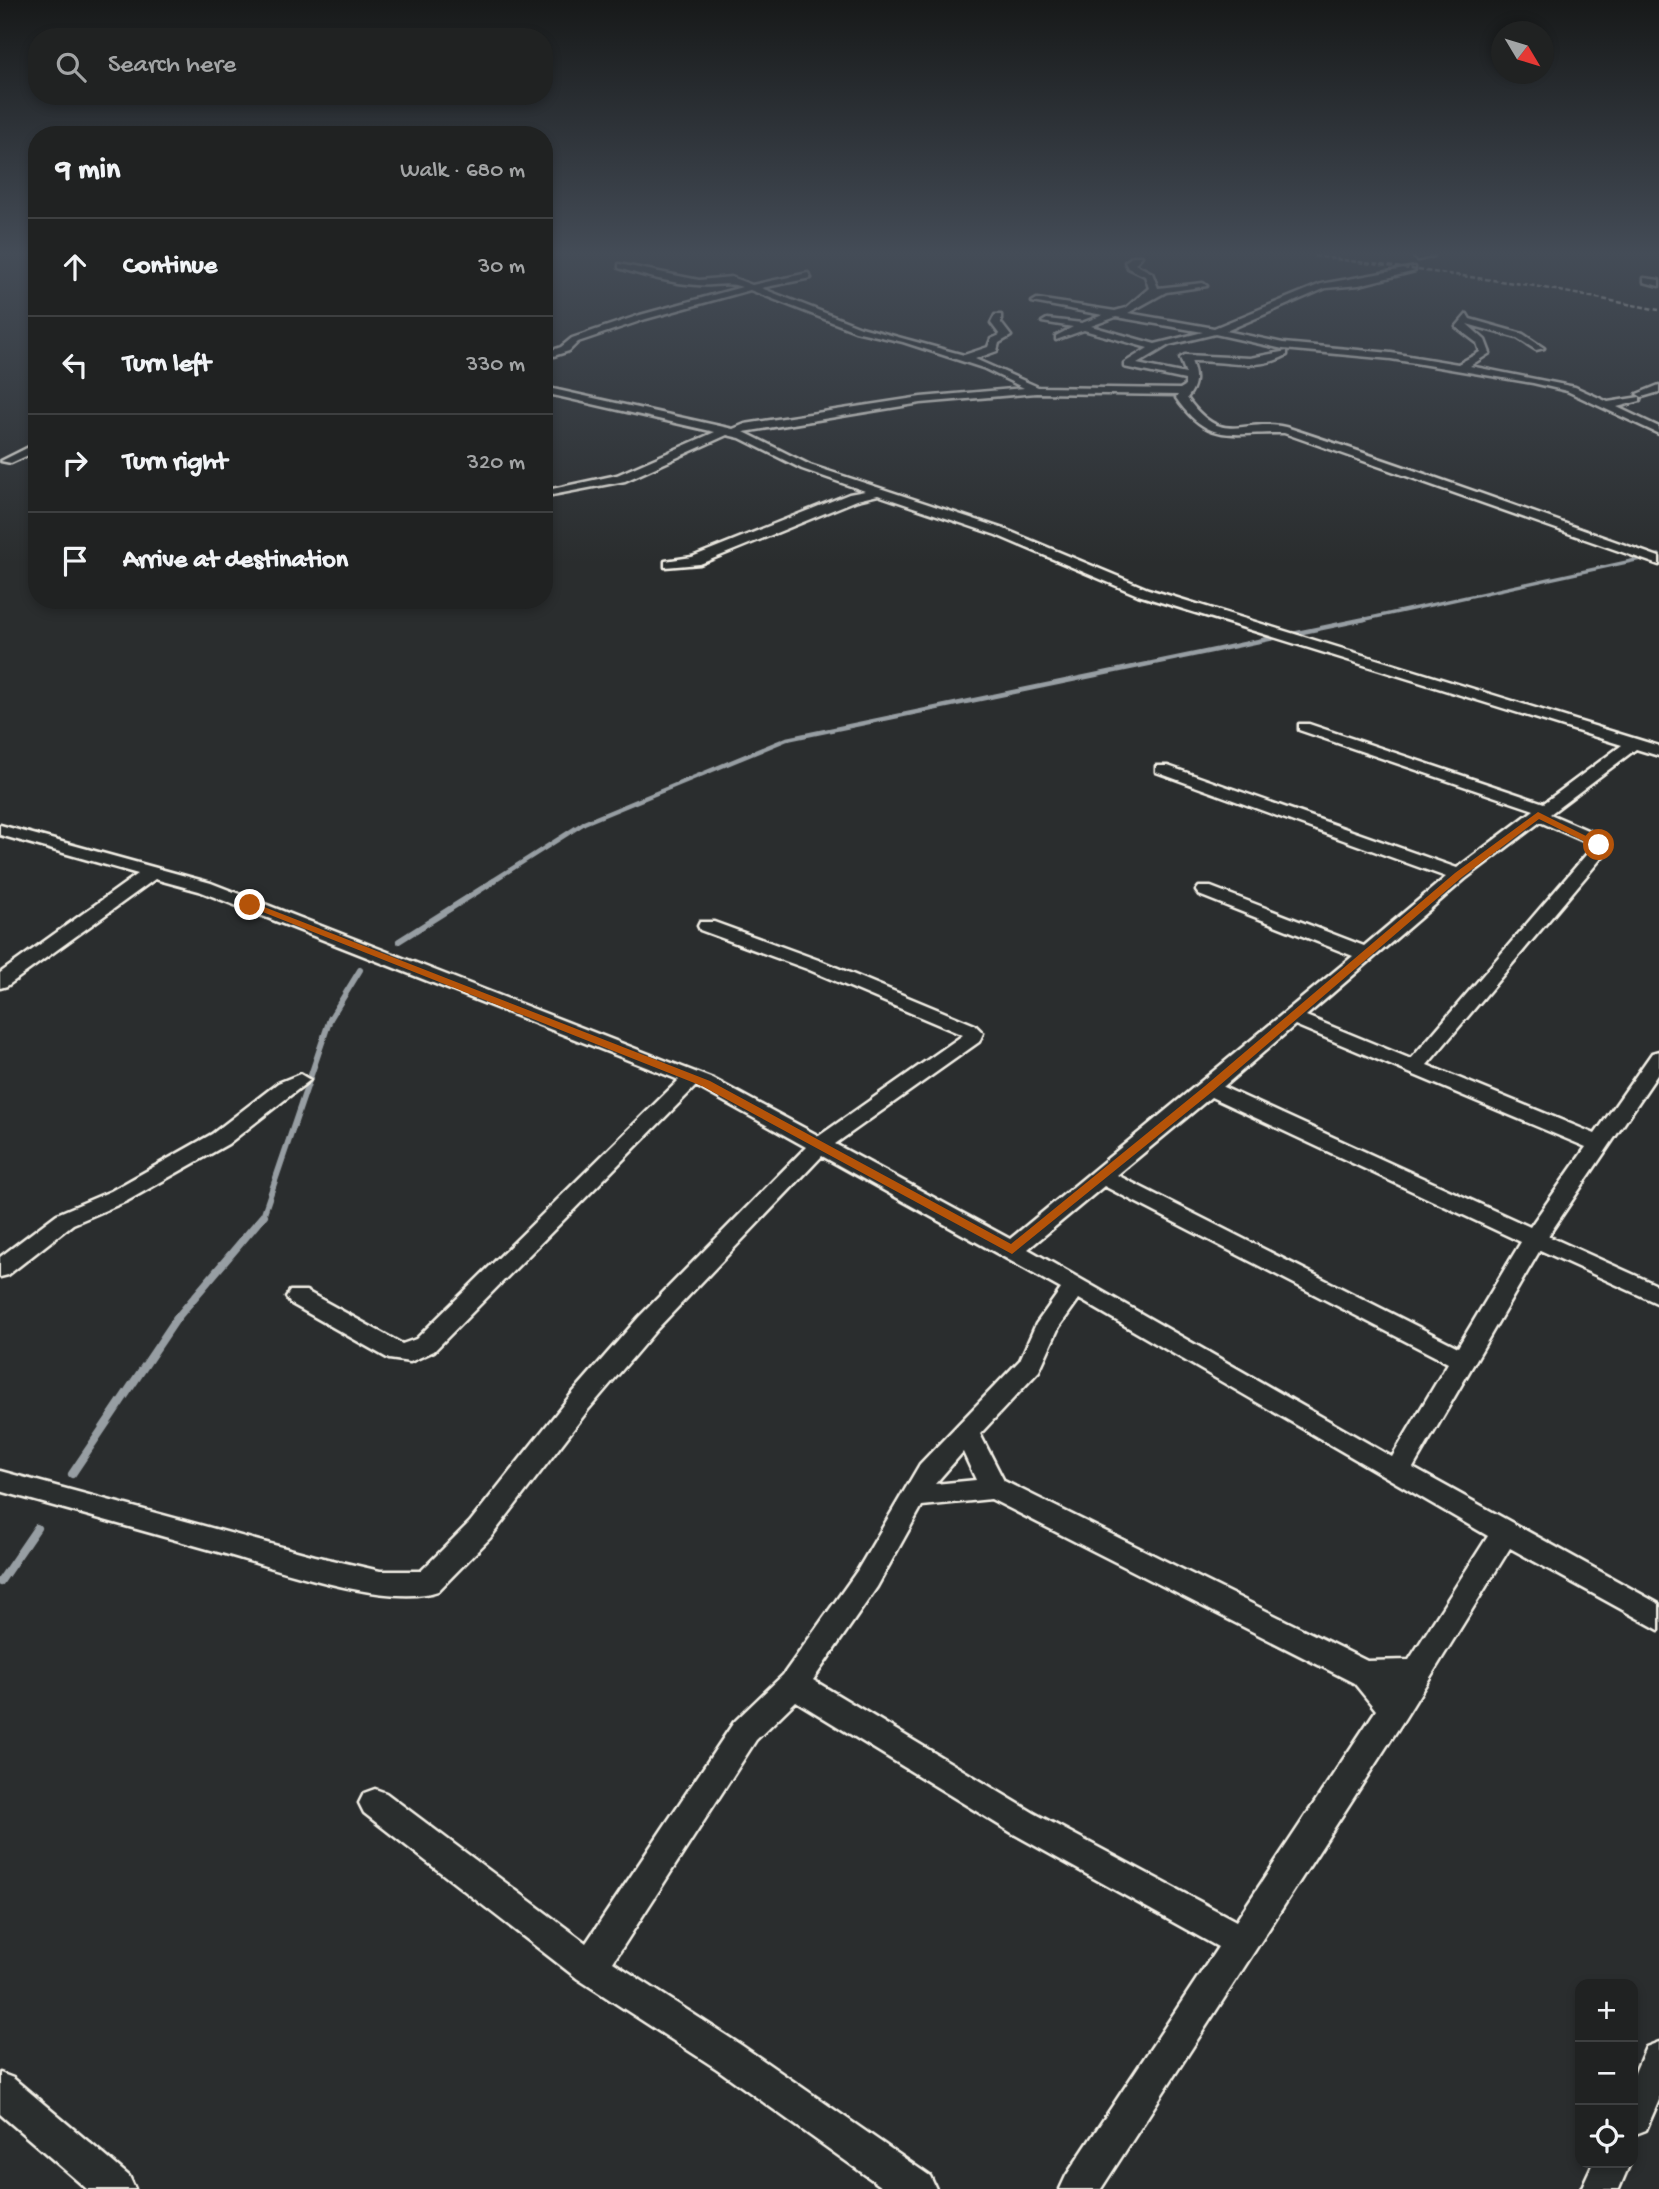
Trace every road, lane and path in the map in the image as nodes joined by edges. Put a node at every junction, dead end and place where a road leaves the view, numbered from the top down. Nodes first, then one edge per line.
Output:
1 (1138, 358) edge
2 (1185, 358) edge
3 (1190, 358) edge
4 (1273, 358) edge
5 (1391, 358) edge
6 (1476, 358) edge
7 (964, 359) edge
8 (1461, 367) junction
9 (1189, 384) junction
10 (1659, 388) edge
11 (1036, 390) junction
12 (553, 392) edge
13 (1606, 406) junction
14 (1659, 421) edge
15 (1644, 424) junction
16 (732, 431) junction
17 (1659, 431) edge
18 (28, 450) edge
19 (3, 461) edge
20 (556, 492) dead end
21 (876, 492) junction
22 (1659, 561) edge
23 (670, 564) dead end
24 (1304, 727) dead end
25 (1634, 743) junction
26 (1659, 751) edge
27 (1162, 769) dead end
28 (1542, 812) junction
29 (0, 830) edge
30 (154, 871) junction
31 (1459, 875) junction
32 (1205, 891) dead end
33 (707, 926) dead end
34 (1366, 954) junction
35 (0, 982) edge
36 (1292, 1017) junction
37 (1659, 1057) edge
38 (1415, 1066) junction
39 (692, 1078) junction
40 (300, 1080) dead end
41 (1209, 1088) junction
42 (821, 1144) junction
43 (1599, 1144) junction
44 (1102, 1176) junction
45 (1535, 1238) junction
46 (1012, 1250) junction
47 (0, 1269) edge
48 (1075, 1287) junction
49 (1659, 1296) edge
50 (298, 1297) dead end
51 (1463, 1360) junction
52 (966, 1432) junction
53 (1396, 1472) junction
54 (0, 1480) edge
55 (994, 1488) junction
56 (913, 1497) junction
57 (1505, 1532) junction
58 (1659, 1618) edge
59 (1416, 1672) junction
60 (1364, 1674) junction
61 (794, 1684) junction
62 (1394, 1709) junction
63 (375, 1803) dead end
64 (1240, 1941) junction
65 (590, 1967) junction
66 (1659, 2060) edge
67 (0, 2091) edge
68 (1638, 2106) edge
69 (1610, 2168) edge
70 (116, 2189) edge
71 (917, 2189) edge
72 (1079, 2189) edge
73 (1600, 2189) edge

1 - 9 street
2 - 9 street
3 - 4 street
5 - 8 street
6 - 8 street
7 - 11 street
8 - 13 street
9 - 11 street
9 - 22 street
10 - 13 street
11 - 16 street
12 - 16 street
13 - 15 street
14 - 15 street
15 - 17 street
16 - 20 street
16 - 21 street
18 - 19 street
21 - 23 street
21 - 25 street
24 - 28 street
25 - 26 street
25 - 28 street
27 - 31 street
28 - 31 street
28 - 38 street
29 - 30 street
30 - 35 street
30 - 39 street
31 - 34 street
32 - 34 street
33 - 42 street
34 - 36 street
36 - 38 street
36 - 41 street
37 - 43 street
38 - 43 street
39 - 42 street
39 - 50 street
40 - 47 street
41 - 44 street
41 - 45 street
42 - 46 street
42 - 54 street
43 - 45 street
44 - 46 street
44 - 51 street
45 - 49 street
45 - 51 street
46 - 48 street
48 - 52 street
48 - 53 street
51 - 53 street
52 - 55 street
52 - 56 street
53 - 57 street
55 - 56 street
55 - 60 street
56 - 61 street
57 - 58 street
57 - 59 street
59 - 60 street
59 - 62 street
60 - 62 street
61 - 64 street
61 - 65 street
62 - 64 street
63 - 65 street
64 - 72 street
65 - 71 street
66 - 68 street
67 - 70 street
69 - 73 street

